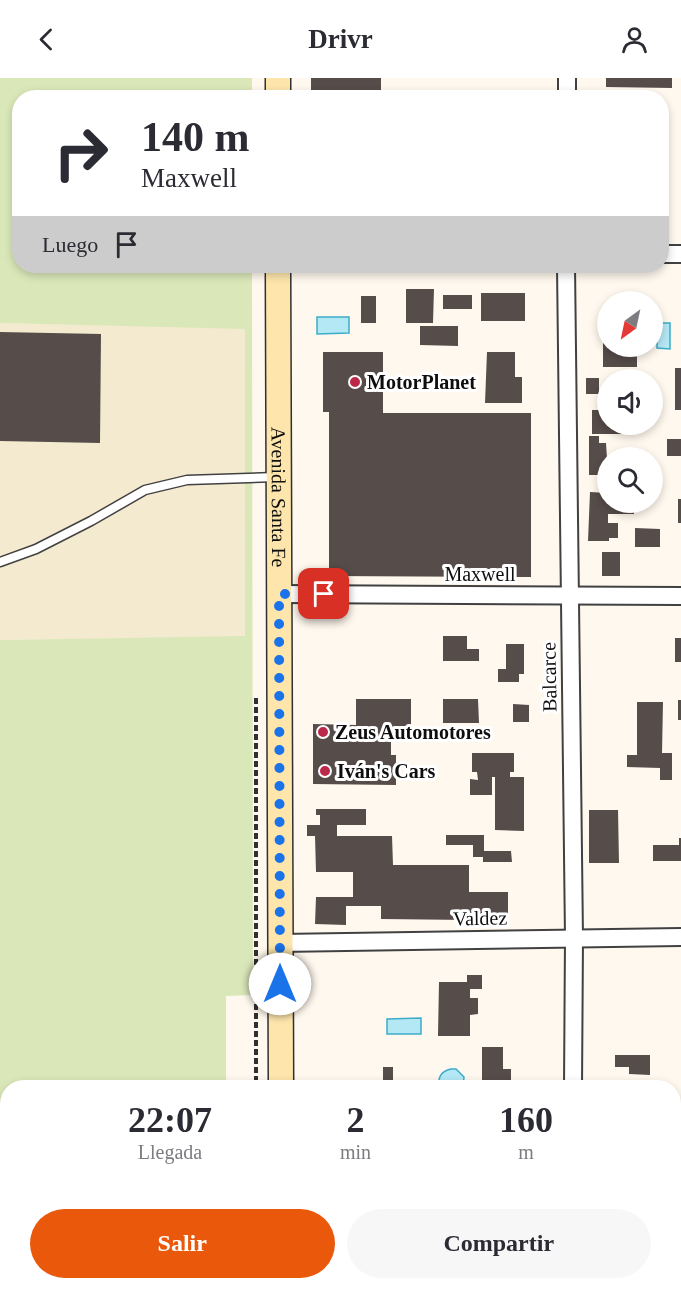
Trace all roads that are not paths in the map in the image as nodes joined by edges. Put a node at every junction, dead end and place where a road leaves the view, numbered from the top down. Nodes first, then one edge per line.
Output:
1 (278, 273) edge
2 (566, 273) edge
3 (279, 477) junction
4 (0, 562) edge
5 (279, 594) junction
6 (569, 596) junction
7 (681, 596) edge
8 (574, 938) junction
9 (681, 938) edge
10 (280, 943) junction
11 (281, 1080) edge
12 (573, 1080) edge

1 - 3 main road, Avenida Santa Fe
2 - 6 street, Balcarce
3 - 4 lane
3 - 5 main road, Avenida Santa Fe
5 - 6 street, Maxwell
5 - 10 main road, Avenida Santa Fe
6 - 7 street, Maxwell
6 - 8 street, Balcarce
8 - 9 street, Valdez
8 - 10 street, Valdez
8 - 12 street, Balcarce
10 - 11 main road, Avenida Santa Fe

